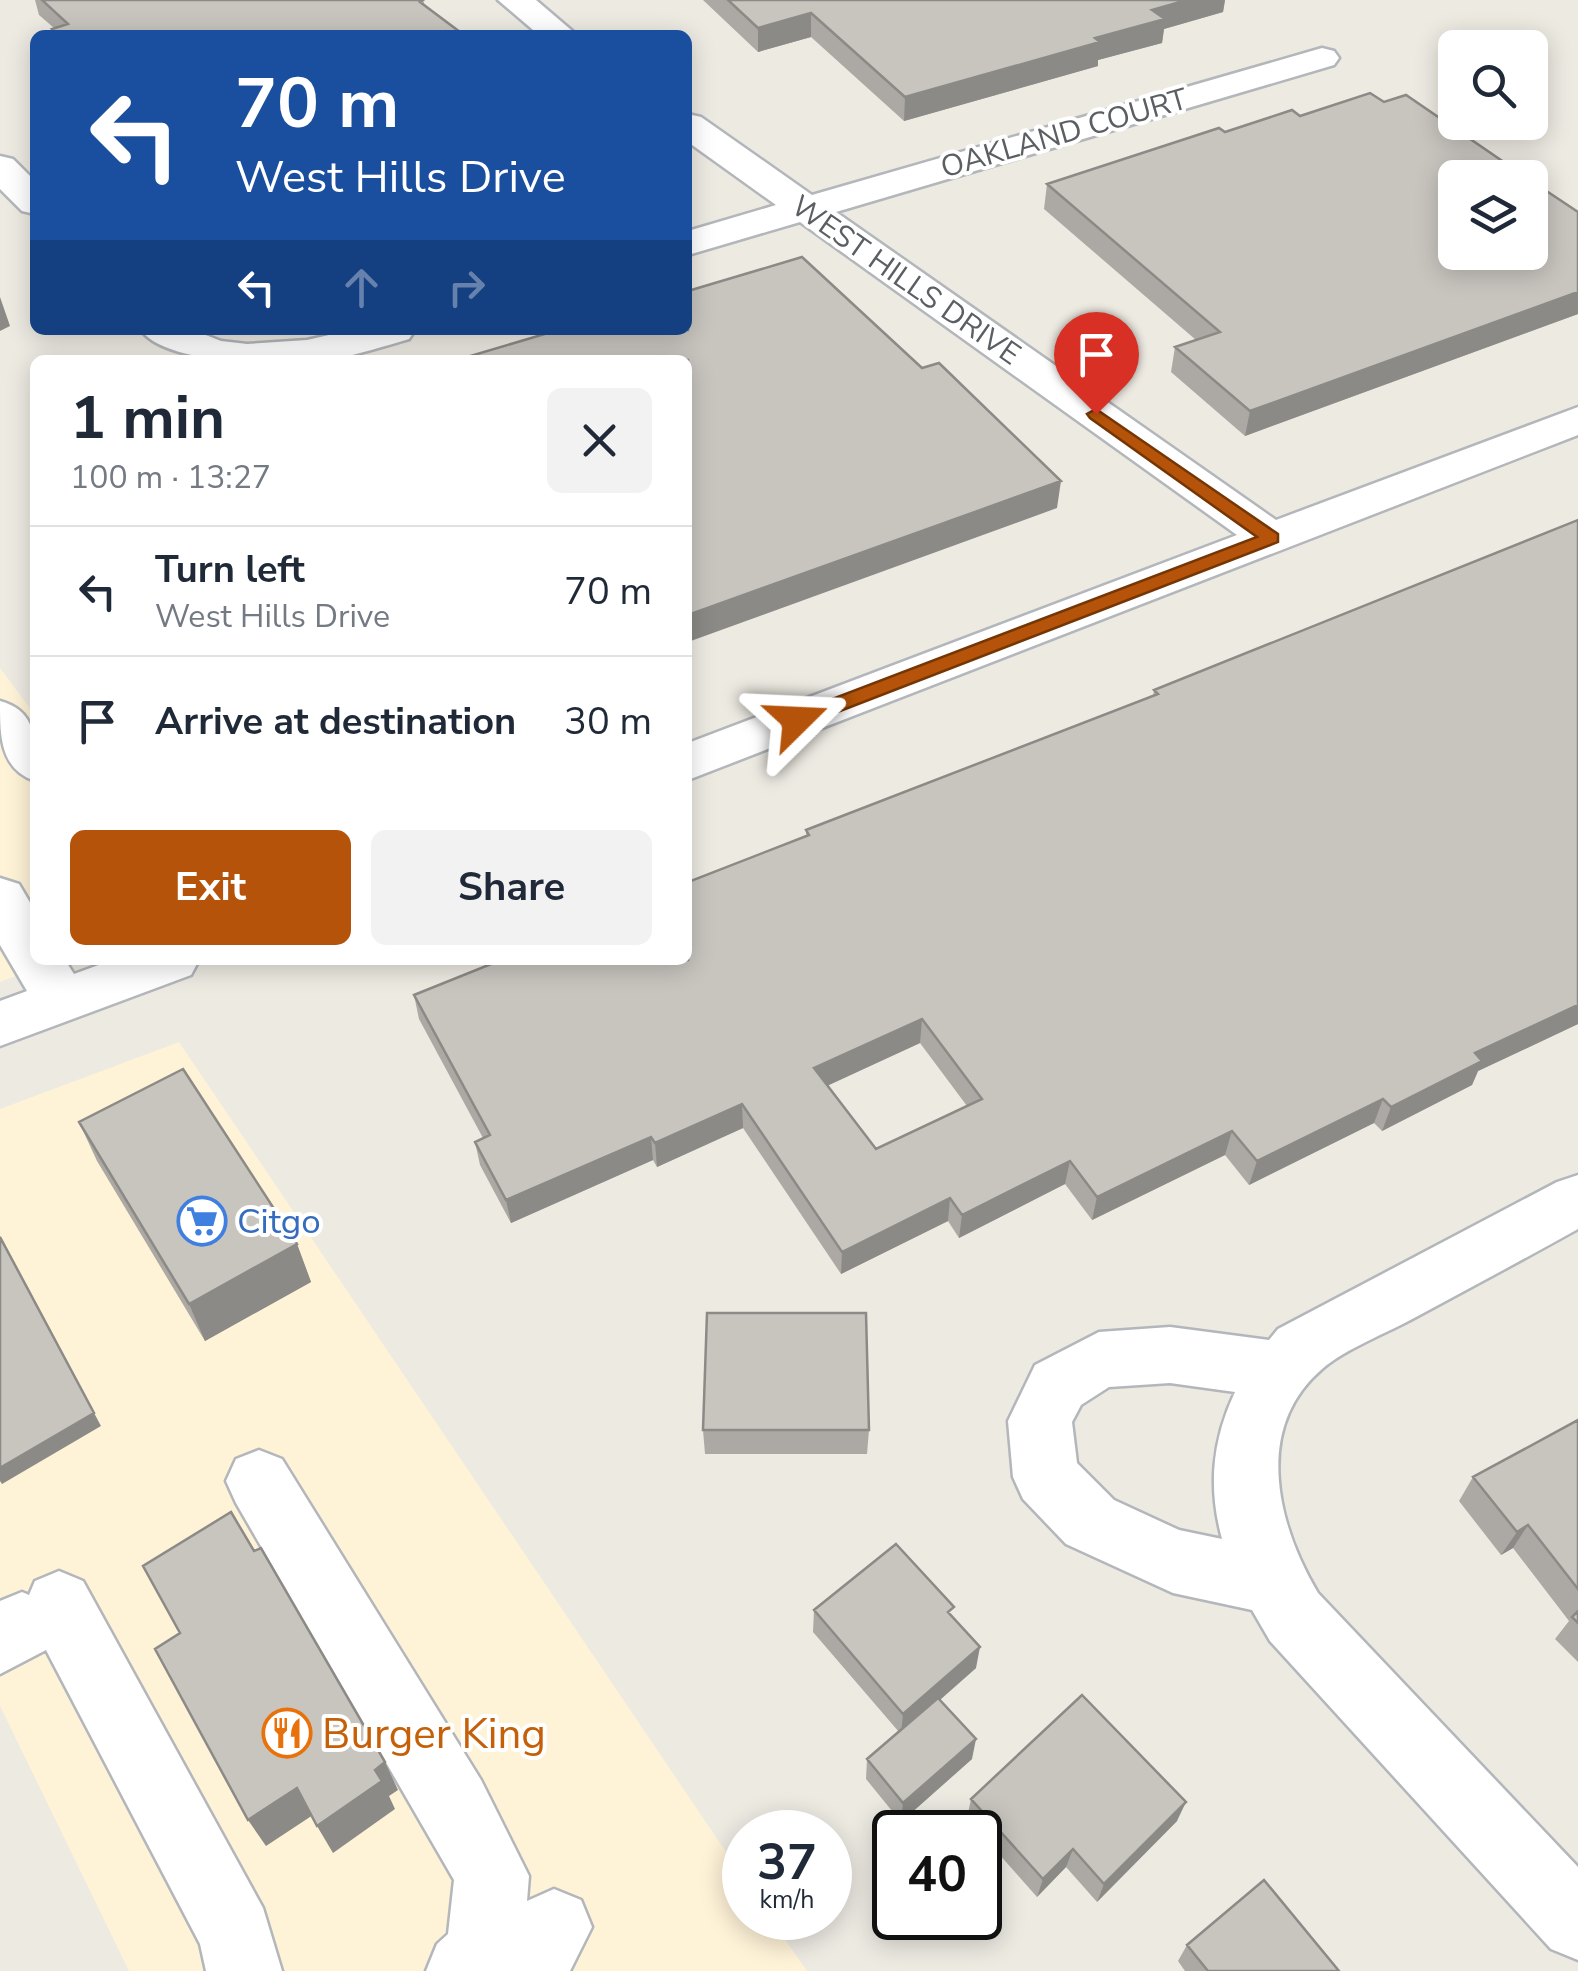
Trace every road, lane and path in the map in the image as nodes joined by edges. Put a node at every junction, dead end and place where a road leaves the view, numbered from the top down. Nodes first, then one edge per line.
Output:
1 (516, 0) edge
2 (554, 30) edge
3 (1322, 58) dead end
4 (692, 128) edge
5 (0, 167) edge
6 (30, 198) edge
7 (805, 208) junction
8 (692, 242) edge
9 (169, 335) edge
10 (379, 335) edge
11 (243, 355) edge
12 (281, 355) edge
13 (1578, 420) edge
14 (1272, 538) junction
15 (0, 718) edge
16 (30, 757) edge
17 (692, 760) edge
18 (0, 898) edge
19 (30, 950) edge
20 (39, 965) edge
21 (159, 965) edge
22 (60, 1002) junction
23 (0, 1024) edge
24 (1578, 1200) edge
25 (1280, 1370) junction
26 (259, 1482) dead end
27 (1270, 1580) junction
28 (27, 1623) edge
29 (1578, 1922) edge
30 (251, 1959) edge
31 (464, 1971) edge

1 - 2 street
3 - 7 street, OAKLAND COURT
4 - 7 street, WEST HILLS DRIVE
5 - 6 street
7 - 8 street, OAKLAND COURT
7 - 14 street, WEST HILLS DRIVE
9 - 11 street
10 - 12 street
13 - 14 street
14 - 17 street
15 - 16 street
18 - 19 street
20 - 22 street
21 - 22 street
22 - 23 street
24 - 25 street
25 - 27 street
25 - 27 street
26 - 31 street
27 - 29 street
28 - 30 street

